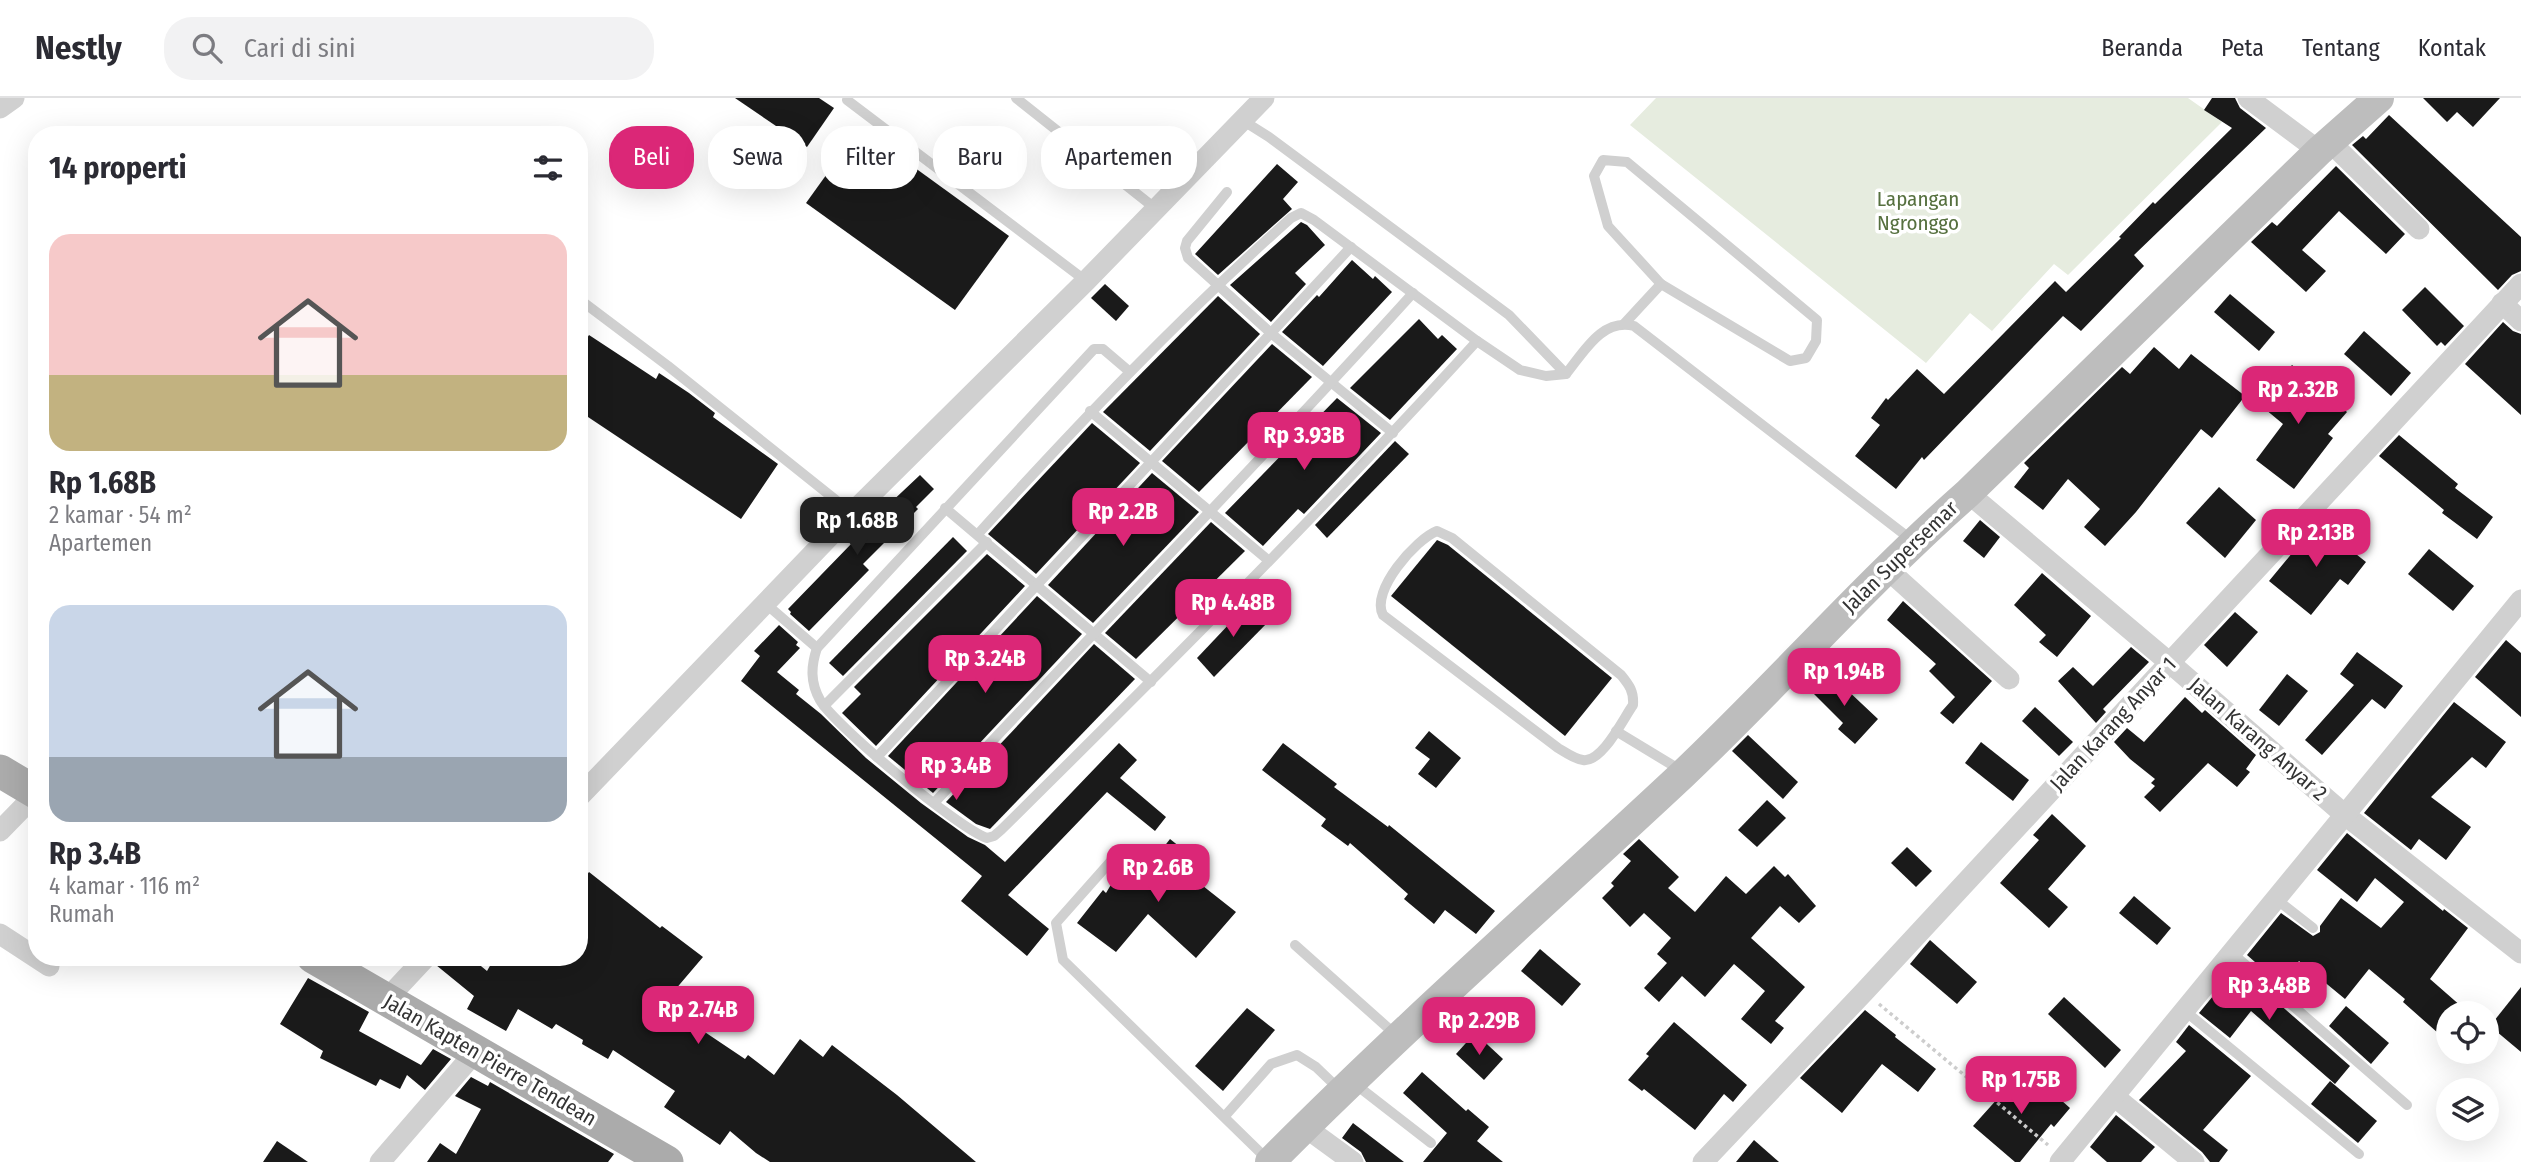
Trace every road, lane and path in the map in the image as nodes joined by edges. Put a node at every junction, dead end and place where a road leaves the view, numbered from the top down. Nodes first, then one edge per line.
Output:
1 (14, 98) edge
2 (1016, 98) edge
3 (1264, 98) edge
4 (2248, 98) edge
5 (2379, 98) edge
6 (847, 100) dead end
7 (0, 108) edge
8 (1242, 120) junction
9 (2325, 147) junction
10 (1227, 192) dead end
11 (1156, 209) junction
12 (2418, 229) dead end
13 (1351, 247) junction
14 (1086, 281) junction
15 (1217, 284) junction
16 (1661, 284) junction
17 (2521, 284) edge
18 (1413, 293) junction
19 (2502, 303) junction
20 (588, 306) edge
21 (2521, 320) edge
22 (1624, 324) junction
23 (1272, 334) junction
24 (1478, 341) junction
25 (1130, 372) junction
26 (1566, 374) junction
27 (1333, 383) junction
28 (1090, 411) junction
29 (1393, 433) junction
30 (1152, 462) junction
31 (1968, 493) junction
32 (946, 508) junction
33 (1209, 510) junction
34 (852, 513) junction
35 (982, 538) junction
36 (1913, 541) junction
37 (1268, 560) junction
38 (1886, 568) junction
39 (1036, 586) junction
40 (2521, 600) edge
41 (766, 604) junction
42 (1093, 633) junction
43 (817, 648) junction
44 (2170, 663) junction
45 (2009, 679) dead end
46 (1151, 682) junction
47 (824, 706) junction
48 (1616, 731) junction
49 (877, 757) junction
50 (0, 771) edge
51 (1684, 772) junction
52 (28, 788) edge
53 (588, 788) edge
54 (28, 802) edge
55 (935, 802) junction
56 (2345, 815) junction
57 (0, 831) edge
58 (1119, 852) dead end
59 (2276, 899) junction
60 (2313, 928) dead end
61 (0, 934) edge
62 (1295, 946) dead end
63 (28, 952) edge
64 (2232, 953) junction
65 (2521, 953) edge
66 (328, 966) edge
67 (417, 966) edge
68 (1864, 992) junction
69 (385, 1000) junction
70 (2185, 1011) junction
71 (1398, 1037) junction
72 (477, 1050) junction
73 (1347, 1087) junction
74 (2115, 1097) junction
75 (2407, 1105) dead end
76 (1225, 1116) junction
77 (1306, 1127) junction
78 (1431, 1143) dead end
79 (2359, 1154) dead end
80 (2062, 1160) edge
81 (380, 1162) edge
82 (667, 1162) edge
83 (1270, 1162) edge
84 (1353, 1162) edge
85 (1703, 1162) edge
86 (2194, 1162) edge

1 - 7 street
2 - 11 lane
3 - 8 street
4 - 9 street
5 - 9 main road, Jalan Supersemar
6 - 14 lane
8 - 11 street
8 - 26 lane
9 - 12 street
9 - 31 main road, Jalan Supersemar
10 - 15 lane
11 - 14 street
13 - 15 lane
13 - 18 lane
13 - 23 lane
14 - 34 street
15 - 23 lane
15 - 25 lane
16 - 16 lane
16 - 22 lane
17 - 19 street, Jalan Karang Anyar 1
18 - 24 lane
18 - 27 lane
19 - 21 street
19 - 44 street, Jalan Karang Anyar 1
20 - 34 lane
22 - 26 lane
22 - 36 lane
23 - 27 lane
23 - 30 lane
24 - 26 lane
24 - 29 lane
25 - 28 lane
25 - 32 lane
27 - 29 lane
27 - 33 lane
28 - 30 lane
28 - 35 lane
29 - 37 lane
30 - 33 lane
30 - 39 lane
31 - 36 main road, Jalan Supersemar
31 - 44 street, Jalan Karang Anyar 2
32 - 35 lane
32 - 43 lane
33 - 37 lane
33 - 42 lane
34 - 41 street
35 - 39 lane
35 - 47 lane
36 - 38 main road, Jalan Supersemar
37 - 46 lane
38 - 45 street
38 - 51 main road, Jalan Supersemar
39 - 42 lane
39 - 49 lane
40 - 56 street
41 - 43 lane
41 - 53 street
42 - 46 lane
42 - 55 lane
43 - 47 lane
44 - 56 street, Jalan Karang Anyar 2
44 - 68 street, Jalan Karang Anyar 1
46 - 55 lane
47 - 49 lane
48 - 48 lane
48 - 51 lane
49 - 55 lane
50 - 52 main road
51 - 71 main road, Jalan Supersemar
54 - 57 street
56 - 59 street
56 - 65 street, Jalan Karang Anyar 2
58 - 76 lane
59 - 60 lane
59 - 64 street
61 - 63 street
62 - 71 lane
64 - 70 street
64 - 75 lane
66 - 69 main road, Jalan Kapten Pierre Tendean
67 - 69 street
68 - 80 path
68 - 85 street, Jalan Karang Anyar 1
69 - 72 main road, Jalan Kapten Pierre Tendean
70 - 74 street
70 - 79 lane
71 - 73 main road, Jalan Supersemar
72 - 81 street
72 - 82 main road, Jalan Kapten Pierre Tendean
73 - 76 lane
73 - 77 main road, Jalan Supersemar
73 - 78 lane
74 - 80 street
74 - 86 street
76 - 83 lane
77 - 83 main road, Jalan Supersemar
77 - 84 street

